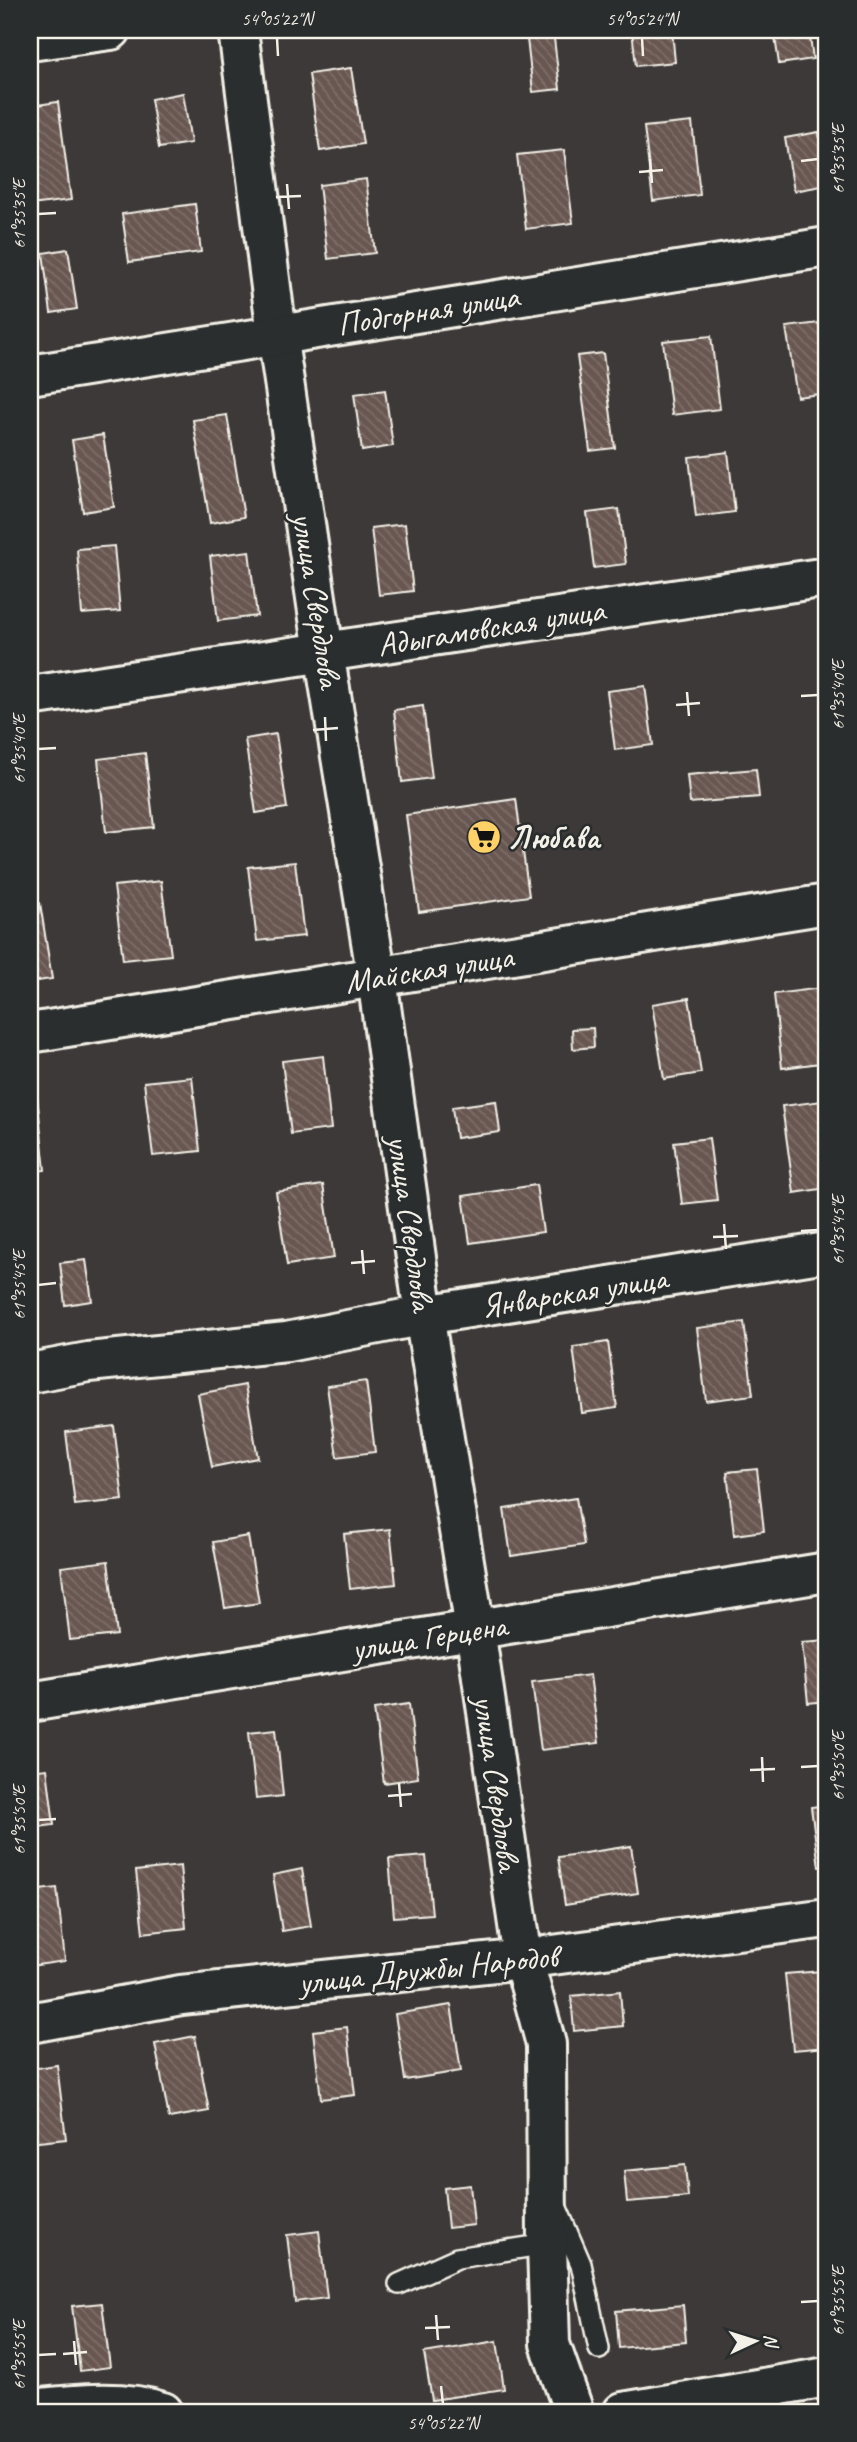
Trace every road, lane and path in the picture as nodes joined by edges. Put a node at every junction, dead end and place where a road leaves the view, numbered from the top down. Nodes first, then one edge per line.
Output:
1 (111, 30) edge
2 (238, 30) edge
3 (30, 41) edge
4 (827, 247) edge
5 (277, 334) junction
6 (30, 375) edge
7 (827, 577) edge
8 (324, 652) junction
9 (30, 696) edge
10 (827, 904) edge
11 (377, 978) junction
12 (30, 1033) edge
13 (827, 1252) edge
14 (424, 1315) junction
15 (30, 1373) edge
16 (827, 1572) edge
17 (475, 1629) junction
18 (30, 1702) edge
19 (827, 1918) edge
20 (523, 1959) junction
21 (30, 2023) edge
22 (546, 2182) junction
23 (547, 2244) junction
24 (398, 2284) dead end
25 (598, 2349) dead end
26 (827, 2377) edge
27 (30, 2409) edge
28 (163, 2412) edge
29 (575, 2412) edge
30 (623, 2412) edge

1 - 3 street
2 - 5 street, улица Свердлова
4 - 5 street, Подгорная улица
5 - 6 street, Подгорная улица
5 - 8 street, улица Свердлова
7 - 8 street, Адыгамовская улица
8 - 9 street, Адыгамовская улица
8 - 11 street, улица Свердлова
10 - 11 street, Майская улица
11 - 12 street, Майская улица
11 - 14 street, улица Свердлова
13 - 14 street, Январская улица
14 - 15 street, Январская улица
14 - 17 street, улица Свердлова
16 - 17 street, улица Герцена
17 - 18 street, улица Герцена
17 - 20 street, улица Свердлова
19 - 20 street, улица Дружбы Народов
20 - 21 street, улица Дружбы Народов
20 - 22 street, улица Свердлова
22 - 23 street, улица Свердлова
22 - 25 lane
23 - 24 lane
23 - 29 street, улица Свердлова
26 - 30 street
27 - 28 street

